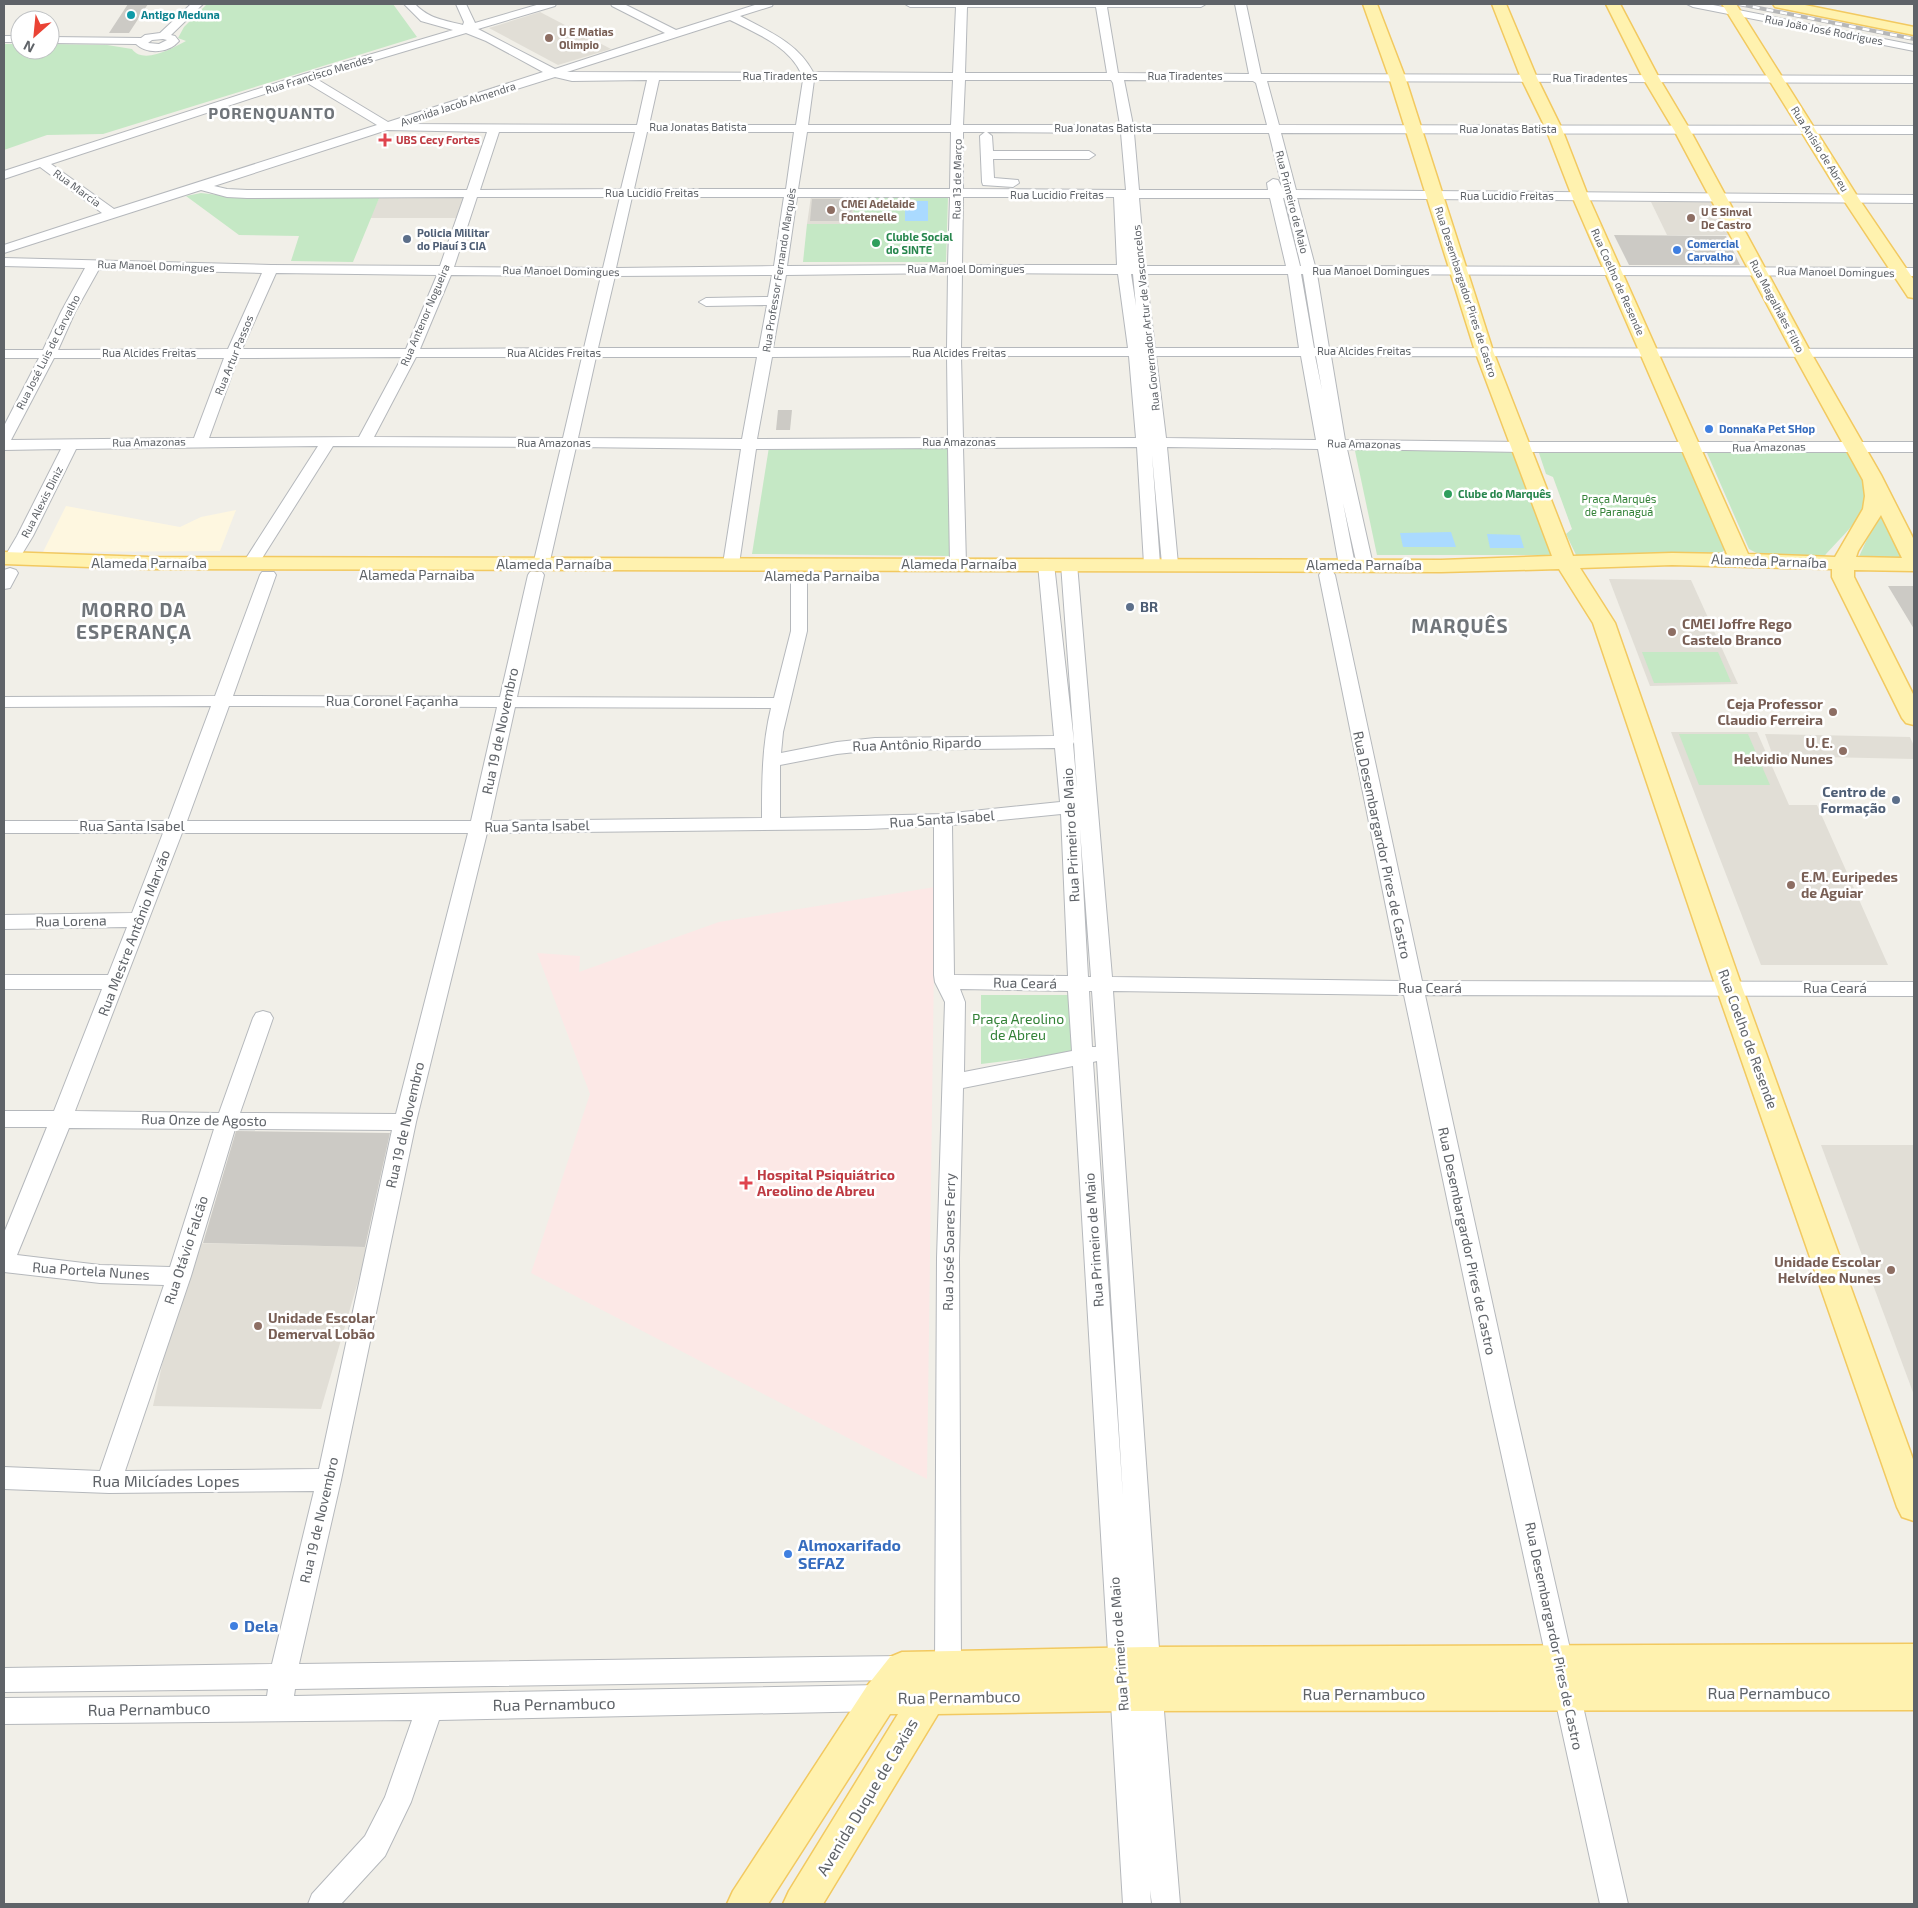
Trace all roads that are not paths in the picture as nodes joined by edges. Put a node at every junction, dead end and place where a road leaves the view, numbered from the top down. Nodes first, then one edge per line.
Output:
1 (197, 4) edge
2 (409, 4) edge
3 (461, 4) edge
4 (551, 4) edge
5 (616, 4) edge
6 (768, 4) edge
7 (910, 4) edge
8 (962, 4) edge
9 (1101, 4) edge
10 (1201, 4) edge
11 (1240, 4) edge
12 (1370, 4) edge
13 (1499, 4) edge
14 (1613, 4) edge
15 (1693, 4) edge
16 (1780, 4) edge
17 (1811, 4) edge
18 (1731, 8) edge
19 (731, 16) junction
20 (1914, 25) edge
21 (467, 29) junction
22 (1914, 31) edge
23 (675, 34) junction
24 (60, 40) edge
25 (1914, 48) edge
26 (554, 73) junction
27 (654, 76) junction
28 (809, 76) junction
29 (960, 76) junction
30 (1114, 76) junction
31 (305, 77) junction
32 (1256, 77) junction
33 (1397, 77) junction
34 (1529, 78) junction
35 (1651, 78) junction
36 (1777, 78) junction
37 (1914, 79) edge
38 (388, 127) junction
39 (495, 127) junction
40 (642, 127) junction
41 (801, 127) junction
42 (1120, 128) junction
43 (1268, 128) junction
44 (957, 129) junction
45 (1413, 129) junction
46 (1554, 129) junction
47 (1682, 130) junction
48 (1914, 130) edge
49 (1808, 131) junction
50 (986, 136) dead end
51 (987, 155) junction
52 (1089, 155) dead end
53 (42, 163) junction
54 (4, 175) edge
55 (200, 186) junction
56 (1124, 191) junction
57 (472, 193) junction
58 (627, 193) junction
59 (791, 194) junction
60 (956, 194) junction
61 (1275, 195) junction
62 (1290, 195) junction
63 (1435, 196) junction
64 (1580, 196) junction
65 (1718, 198) junction
66 (1851, 199) junction
67 (1914, 199) edge
68 (112, 214) junction
69 (1281, 219) junction
70 (1297, 219) junction
71 (4, 249) edge
72 (4, 260) edge
73 (94, 264) junction
74 (271, 269) junction
75 (955, 269) junction
76 (1124, 269) junction
77 (1140, 269) junction
78 (446, 270) junction
79 (780, 270) junction
80 (1294, 270) junction
81 (1309, 270) junction
82 (1459, 271) junction
83 (1614, 271) junction
84 (1759, 271) junction
85 (609, 272) junction
86 (1907, 272) edge
87 (1914, 293) edge
88 (775, 301) junction
89 (706, 302) dead end
90 (1143, 351) junction
91 (1307, 351) junction
92 (1323, 351) junction
93 (1484, 351) junction
94 (767, 352) junction
95 (1649, 352) junction
96 (233, 353) junction
97 (411, 353) junction
98 (589, 353) junction
99 (954, 353) junction
100 (1802, 353) junction
101 (1914, 353) edge
102 (4, 354) edge
103 (49, 354) junction
104 (4, 440) edge
105 (328, 441) junction
106 (200, 442) junction
107 (364, 442) junction
108 (957, 442) junction
109 (1152, 442) junction
110 (570, 443) junction
111 (71, 444) junction
112 (749, 444) junction
113 (1331, 444) junction
114 (4, 445) edge
115 (1855, 446) junction
116 (1521, 447) junction
117 (1914, 447) edge
118 (1692, 448) junction
119 (1871, 475) junction
120 (1338, 519) junction
121 (1354, 520) junction
122 (1740, 560) junction
123 (1914, 560) edge
124 (731, 564) junction
125 (958, 564) junction
126 (1161, 564) junction
127 (1356, 565) junction
128 (1914, 565) edge
129 (259, 569) junction
130 (1569, 569) junction
131 (6, 570) edge
132 (539, 570) junction
133 (1047, 570) junction
134 (1070, 570) junction
135 (1842, 571) junction
136 (1327, 575) junction
137 (799, 576) junction
138 (1914, 577) edge
139 (223, 701) junction
140 (4, 702) edge
141 (506, 702) junction
142 (780, 703) junction
143 (1914, 718) edge
144 (1065, 742) junction
145 (771, 761) junction
146 (1070, 808) junction
147 (943, 820) junction
148 (771, 824) junction
149 (4, 826) edge
150 (176, 826) junction
151 (479, 826) junction
152 (138, 920) junction
153 (4, 922) edge
154 (4, 982) edge
155 (114, 982) junction
156 (945, 982) junction
157 (1078, 984) junction
158 (1102, 984) junction
159 (1729, 987) junction
160 (1412, 988) junction
161 (1914, 989) edge
162 (263, 1018) dead end
163 (1106, 1051) junction
164 (1082, 1058) junction
165 (954, 1082) junction
166 (62, 1118) junction
167 (4, 1119) edge
168 (227, 1120) junction
169 (405, 1122) junction
170 (4, 1262) edge
171 (178, 1276) junction
172 (4, 1478) edge
173 (329, 1480) junction
174 (108, 1482) junction
175 (1914, 1507) edge
176 (1914, 1660) edge
177 (948, 1667) junction
178 (902, 1668) junction
179 (1562, 1676) junction
180 (282, 1677) junction
181 (1135, 1679) junction
182 (4, 1680) edge
183 (1914, 1693) edge
184 (928, 1697) junction
185 (880, 1698) junction
186 (280, 1707) junction
187 (430, 1707) junction
188 (4, 1710) edge
189 (322, 1904) edge
190 (746, 1904) edge
191 (802, 1904) edge
192 (1137, 1904) edge
193 (1166, 1904) edge
194 (1614, 1904) edge

1 - 24 street
2 - 21 street
3 - 21 street
4 - 21 street, Rua Francisco Mendes
5 - 23 street
6 - 19 street, Avenida Jacob Almendra
7 - 8 street
8 - 9 street
8 - 29 street, Rua 13 de Março
9 - 10 street
9 - 30 street, Rua Governador Artur de Vasconcelos
11 - 32 street, Rua Primeiro de Maio
12 - 33 main road, Rua Desembargador Pires de Castro
13 - 34 main road, Rua Coelho de Resende
14 - 35 main road, Rua Magalhães Filho
15 - 18 street, Rua João José Rodrigues
16 - 22 main road
17 - 20 main road
18 - 25 street, Rua João José Rodrigues
18 - 36 main road, Rua Anísio de Abreu
19 - 23 street, Avenida Jacob Almendra
19 - 28 street
21 - 26 street, Rua Tiradentes
21 - 31 street, Rua Francisco Mendes
23 - 26 street, Avenida Jacob Almendra
26 - 27 street, Rua Tiradentes
26 - 38 street, Avenida Jacob Almendra
27 - 28 street, Rua Tiradentes
27 - 40 street, Rua 19 de Novembro
28 - 29 street, Rua Tiradentes
28 - 41 street, Rua Professor Fernando Marquês
29 - 30 street, Rua Tiradentes
29 - 44 street, Rua 13 de Março
30 - 32 street, Rua Tiradentes
30 - 42 street, Rua Governador Artur de Vasconcelos
31 - 38 street
31 - 53 street, Rua Francisco Mendes
32 - 33 street, Rua Tiradentes
32 - 43 street, Rua Primeiro de Maio
33 - 34 street, Rua Tiradentes
33 - 45 main road, Rua Desembargador Pires de Castro
34 - 35 street, Rua Tiradentes
34 - 46 main road, Rua Coelho de Resende
35 - 36 street, Rua Tiradentes
35 - 47 main road, Rua Magalhães Filho
36 - 37 street, Rua Tiradentes
36 - 49 main road, Rua Anísio de Abreu
38 - 39 street, Rua Jonatas Batista
38 - 55 street, Avenida Jacob Almendra
39 - 40 street, Rua Jonatas Batista
39 - 57 street, Rua Antenor Nogueira
40 - 41 street, Rua Jonatas Batista
40 - 58 street, Rua 19 de Novembro
41 - 44 street, Rua Jonatas Batista
41 - 59 street, Rua Professor Fernando Marquês
42 - 43 street, Rua Jonatas Batista
42 - 44 street, Rua Jonatas Batista
42 - 56 street, Rua Governador Artur de Vasconcelos
43 - 45 street, Rua Jonatas Batista
43 - 61 street, Rua Primeiro de Maio
43 - 62 street, Rua Primeiro de Maio
44 - 60 street, Rua 13 de Março
45 - 46 street, Rua Jonatas Batista
45 - 63 main road, Rua Desembargador Pires de Castro
46 - 47 street, Rua Jonatas Batista
46 - 64 main road, Rua Coelho de Resende
47 - 49 street, Rua Jonatas Batista
47 - 65 main road, Rua Magalhães Filho
48 - 49 street, Rua Jonatas Batista
49 - 66 main road, Rua Anísio de Abreu
50 - 51 street
51 - 52 street
51 - 56 street
53 - 54 street, Rua Francisco Mendes
53 - 68 street, Rua Marcia
55 - 57 street, Rua Lucidio Freitas
55 - 68 street, Avenida Jacob Almendra
56 - 60 street, Rua Lucidio Freitas
56 - 61 street, Rua Lucidio Freitas
56 - 76 street, Rua Governador Artur de Vasconcelos
56 - 77 street, Rua Governador Artur de Vasconcelos
57 - 58 street, Rua Lucidio Freitas
57 - 78 street, Rua Antenor Nogueira
58 - 59 street, Rua Lucidio Freitas
58 - 85 street, Rua 19 de Novembro
59 - 60 street, Rua Lucidio Freitas
59 - 79 street, Rua Professor Fernando Marquês
60 - 75 street, Rua 13 de Março
61 - 62 street, Rua Lucidio Freitas
61 - 69 street, Rua Primeiro de Maio
62 - 63 street, Rua Lucidio Freitas
62 - 70 street, Rua Primeiro de Maio
63 - 64 street, Rua Lucidio Freitas
63 - 82 main road, Rua Desembargador Pires de Castro
64 - 65 street, Rua Lucidio Freitas
64 - 83 main road, Rua Coelho de Resende
65 - 66 street, Rua Lucidio Freitas
65 - 84 main road, Rua Magalhães Filho
66 - 67 street, Rua Lucidio Freitas
66 - 86 main road, Rua Anísio de Abreu
68 - 71 street, Avenida Jacob Almendra
69 - 70 street
69 - 80 street, Rua Primeiro de Maio
70 - 81 street, Rua Primeiro de Maio
72 - 73 street, Rua Manoel Domingues
73 - 74 street, Rua Manoel Domingues
73 - 103 street, Rua José Luis de Carvalho
74 - 78 street, Rua Manoel Domingues
74 - 96 street, Rua Artur Passos
75 - 76 street, Rua Manoel Domingues
75 - 79 street, Rua Manoel Domingues
75 - 99 street, Rua 13 de Março
76 - 77 street, Rua Manoel Domingues
76 - 90 street, Rua Governador Artur de Vasconcelos
77 - 80 street, Rua Manoel Domingues
77 - 90 street, Rua Governador Artur de Vasconcelos
78 - 85 street, Rua Manoel Domingues
78 - 97 street, Rua Antenor Nogueira
79 - 85 street, Rua Manoel Domingues
79 - 88 street, Rua Professor Fernando Marquês
80 - 81 street, Rua Manoel Domingues
80 - 91 street, Rua Primeiro de Maio
81 - 82 street, Rua Manoel Domingues
81 - 92 street, Rua Primeiro de Maio
82 - 83 street, Rua Manoel Domingues
82 - 93 main road, Rua Desembargador Pires de Castro
83 - 84 street, Rua Manoel Domingues
83 - 95 main road, Rua Coelho de Resende
84 - 86 street, Rua Manoel Domingues
84 - 100 main road, Rua Magalhães Filho
85 - 98 street, Rua 19 de Novembro
86 - 87 main road, Rua Anísio de Abreu
88 - 89 street
88 - 94 street, Rua Professor Fernando Marquês
90 - 91 street, Rua Alcides Freitas
90 - 99 street, Rua Alcides Freitas
90 - 109 street, Rua Governador Artur de Vasconcelos
91 - 92 street, Rua Alcides Freitas
91 - 113 street, Rua Primeiro de Maio
92 - 93 street, Rua Alcides Freitas
92 - 113 street, Rua Primeiro de Maio
93 - 95 street, Rua Alcides Freitas
93 - 116 main road, Rua Desembargador Pires de Castro
94 - 98 street, Rua Alcides Freitas
94 - 99 street, Rua Alcides Freitas
94 - 112 street, Rua Professor Fernando Marquês
95 - 100 street, Rua Alcides Freitas
95 - 118 main road, Rua Coelho de Resende
96 - 97 street, Rua Alcides Freitas
96 - 103 street, Rua Alcides Freitas
96 - 106 street, Rua Artur Passos
97 - 98 street, Rua Alcides Freitas
97 - 107 street, Rua Antenor Nogueira
98 - 110 street, Rua 19 de Novembro
99 - 108 street, Rua 13 de Março
100 - 101 street, Rua Alcides Freitas
100 - 115 main road, Rua Magalhães Filho
102 - 103 street, Rua Alcides Freitas
103 - 104 street, Rua José Luis de Carvalho
105 - 106 street, Rua Amazonas
105 - 107 street, Rua Amazonas
105 - 129 street, Rua Mestre Antônio Marvão
106 - 111 street, Rua Amazonas
107 - 110 street, Rua Amazonas
108 - 109 street, Rua Amazonas
108 - 112 street, Rua Amazonas
108 - 125 street, Rua 13 de Março
109 - 113 street, Rua Amazonas
109 - 126 street, Rua Governador Artur de Vasconcelos
110 - 112 street, Rua Amazonas
110 - 132 street, Rua 19 de Novembro
111 - 114 street, Rua Amazonas
111 - 131 street, Rua Alexis Diniz
112 - 124 street, Rua Professor Fernando Marquês
113 - 116 street, Rua Amazonas
113 - 120 street, Rua Primeiro de Maio
113 - 121 street, Rua Primeiro de Maio
115 - 117 street, Rua Amazonas
115 - 118 street, Rua Amazonas
115 - 119 main road, Rua Magalhães Filho
116 - 118 street, Rua Amazonas
116 - 130 main road, Rua Desembargador Pires de Castro
118 - 122 main road, Rua Coelho de Resende
119 - 123 main road, Rua Magalhães Filho
119 - 135 main road, Rua Magalhães Filho
120 - 121 street
120 - 127 street, Rua Primeiro de Maio
121 - 127 street, Rua Primeiro de Maio
122 - 130 main road, Alameda Parnaíba
122 - 135 main road, Alameda Parnaíba
124 - 125 main road, Alameda Parnaíba
124 - 132 main road, Alameda Parnaíba
125 - 133 main road, Alameda Parnaíba
126 - 127 main road, Alameda Parnaíba
126 - 134 main road, Alameda Parnaíba
127 - 130 main road, Alameda Parnaíba
128 - 135 main road, Alameda Parnaíba
129 - 131 main road, Alameda Parnaiba
129 - 132 main road, Alameda Parnaiba
129 - 139 street, Rua Mestre Antônio Marvão
130 - 135 main road, Alameda Parnaíba
130 - 136 main road, Alameda Parnaíba
130 - 159 main road, Rua Coelho de Resende
132 - 137 main road, Alameda Parnaiba
132 - 141 street, Rua 19 de Novembro
133 - 134 main road, Alameda Parnaiba
133 - 137 main road, Alameda Parnaiba
133 - 144 street, Rua Primeiro de Maio
134 - 136 main road, Alameda Parnaíba
134 - 158 street, Rua Primeiro de Maio
135 - 138 main road, Alameda Parnaíba
135 - 143 main road
136 - 160 street, Rua Desembargardor Pires de Castro
137 - 142 street
139 - 140 street, Rua Coronel Façanha
139 - 141 street, Rua Coronel Façanha
139 - 150 street, Rua Mestre Antônio Marvão
141 - 142 street, Rua Coronel Façanha
141 - 151 street, Rua 19 de Novembro
142 - 145 street
144 - 145 street, Rua Antônio Ripardo
144 - 146 street, Rua Primeiro de Maio
145 - 148 street
146 - 147 street, Rua Santa Isabel
146 - 157 street, Rua Primeiro de Maio
147 - 148 street, Rua Santa Isabel
147 - 156 street, Rua José Soares Ferry
148 - 151 street, Rua Santa Isabel
149 - 150 street, Rua Santa Isabel
150 - 151 street, Rua Santa Isabel
150 - 152 street, Rua Mestre Antônio Marvão
151 - 169 street, Rua 19 de Novembro
152 - 153 street, Rua Lorena
152 - 155 street, Rua Mestre Antônio Marvão
154 - 155 street
155 - 166 street, Rua Mestre Antônio Marvão
156 - 157 street, Rua Ceará
156 - 165 street, Rua José Soares Ferry
157 - 158 street, Rua Ceará
157 - 164 street, Rua Primeiro de Maio
158 - 160 street, Rua Ceará
158 - 163 street, Rua Primeiro de Maio
159 - 160 street, Rua Ceará
159 - 161 street, Rua Ceará
159 - 175 main road, Rua Coelho de Resende
160 - 179 street, Rua Desembargardor Pires de Castro
162 - 168 street, Rua Otávio Falcão
163 - 164 street
163 - 181 street, Rua Primeiro de Maio
164 - 165 street
164 - 181 street, Rua Primeiro de Maio
165 - 177 street, Rua José Soares Ferry
166 - 167 street, Rua Onze de Agosto
166 - 168 street, Rua Onze de Agosto
166 - 170 street, Rua Mestre Antônio Marvão
168 - 169 street, Rua Onze de Agosto
168 - 171 street, Rua Otávio Falcão
169 - 173 street, Rua 19 de Novembro
170 - 171 street, Rua Portela Nunes
171 - 174 street, Rua Otávio Falcão
172 - 174 street, Rua Milcíades Lopes
173 - 174 street, Rua Milcíades Lopes
173 - 180 street, Rua 19 de Novembro
176 - 179 main road, Rua Pernambuco
177 - 178 main road, Rua Pernambuco
177 - 181 main road, Rua Pernambuco
178 - 180 street, Rua Pernambuco
178 - 184 street
178 - 185 main road
179 - 181 main road, Rua Pernambuco
179 - 183 main road, Rua Pernambuco
179 - 194 street, Rua Desembargardor Pires de Castro
180 - 182 street, Rua Pernambuco
180 - 186 street, Rua 19 de Novembro
181 - 184 main road, Rua Pernambuco
181 - 192 street, Rua Primeiro de Maio
181 - 193 street, Rua Primeiro de Maio
184 - 185 main road, Rua Pernambuco
184 - 191 main road, Avenida Duque de Caxias
185 - 187 street, Rua Pernambuco
185 - 190 main road
186 - 187 street, Rua Pernambuco
186 - 188 street, Rua Pernambuco
187 - 189 street

